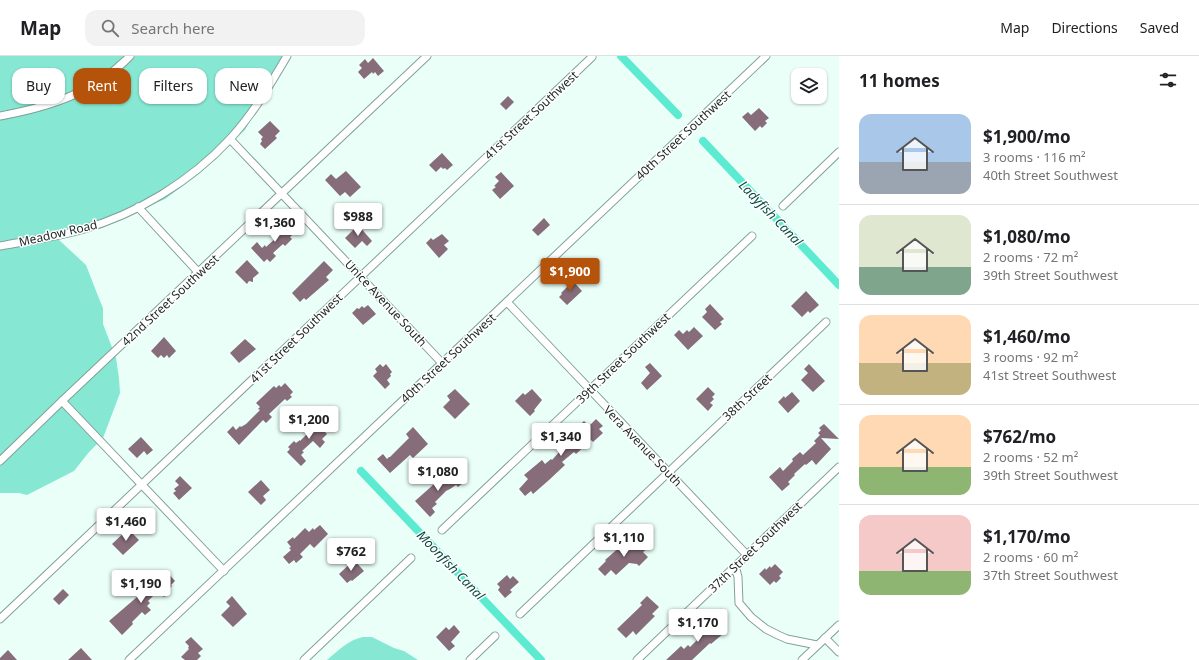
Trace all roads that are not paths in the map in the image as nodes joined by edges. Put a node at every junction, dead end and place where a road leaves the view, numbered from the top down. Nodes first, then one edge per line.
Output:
1 (130, 56) edge
2 (287, 56) edge
3 (427, 56) edge
4 (766, 56) edge
5 (592, 57) dead end
6 (0, 116) edge
7 (230, 139) junction
8 (839, 152) edge
9 (282, 194) junction
10 (783, 206) dead end
11 (138, 207) junction
12 (752, 236) dead end
13 (0, 246) edge
14 (199, 273) junction
15 (361, 276) junction
16 (507, 302) junction
17 (826, 322) dead end
18 (442, 363) junction
19 (590, 390) junction
20 (62, 401) junction
21 (0, 461) edge
22 (839, 467) edge
23 (668, 472) junction
24 (142, 484) junction
25 (442, 530) dead end
26 (747, 555) junction
27 (411, 558) dead end
28 (735, 566) junction
29 (224, 570) junction
30 (520, 614) dead end
31 (0, 619) edge
32 (839, 625) edge
33 (495, 636) dead end
34 (825, 638) junction
35 (817, 646) junction
36 (839, 652) edge
37 (130, 660) edge
38 (304, 660) edge
39 (470, 660) edge
40 (637, 660) edge
41 (802, 660) edge

1 - 6 street
2 - 7 street, Meadow Road
3 - 9 street, 42nd Street Southwest
4 - 16 street, 40th Street Southwest
5 - 15 street, 41st Street Southwest
7 - 9 street, Unice Avenue South
7 - 11 street, Meadow Road
8 - 10 street
9 - 14 street, 42nd Street Southwest
9 - 15 street, Unice Avenue South
11 - 13 street, Meadow Road
11 - 14 street
12 - 19 street, 39th Street Southwest
14 - 20 street, 42nd Street Southwest
15 - 18 street, Unice Avenue South
15 - 24 street, 41st Street Southwest
16 - 18 street, 40th Street Southwest
16 - 19 street, Vera Avenue South
17 - 23 street, 38th Street
18 - 29 street, 40th Street Southwest
19 - 23 street, Vera Avenue South
19 - 25 street, 39th Street Southwest
20 - 21 street, 42nd Street Southwest
20 - 24 street
22 - 26 street, 37th Street Southwest
23 - 26 street, Vera Avenue South
23 - 30 street, 38th Street
24 - 29 street
24 - 31 street, 41st Street Southwest
26 - 28 street, 37th Street Southwest
27 - 38 street
28 - 35 street
28 - 40 street, 37th Street Southwest
29 - 37 street, 40th Street Southwest
32 - 34 street
33 - 39 street
34 - 35 street
34 - 36 street
35 - 41 street

